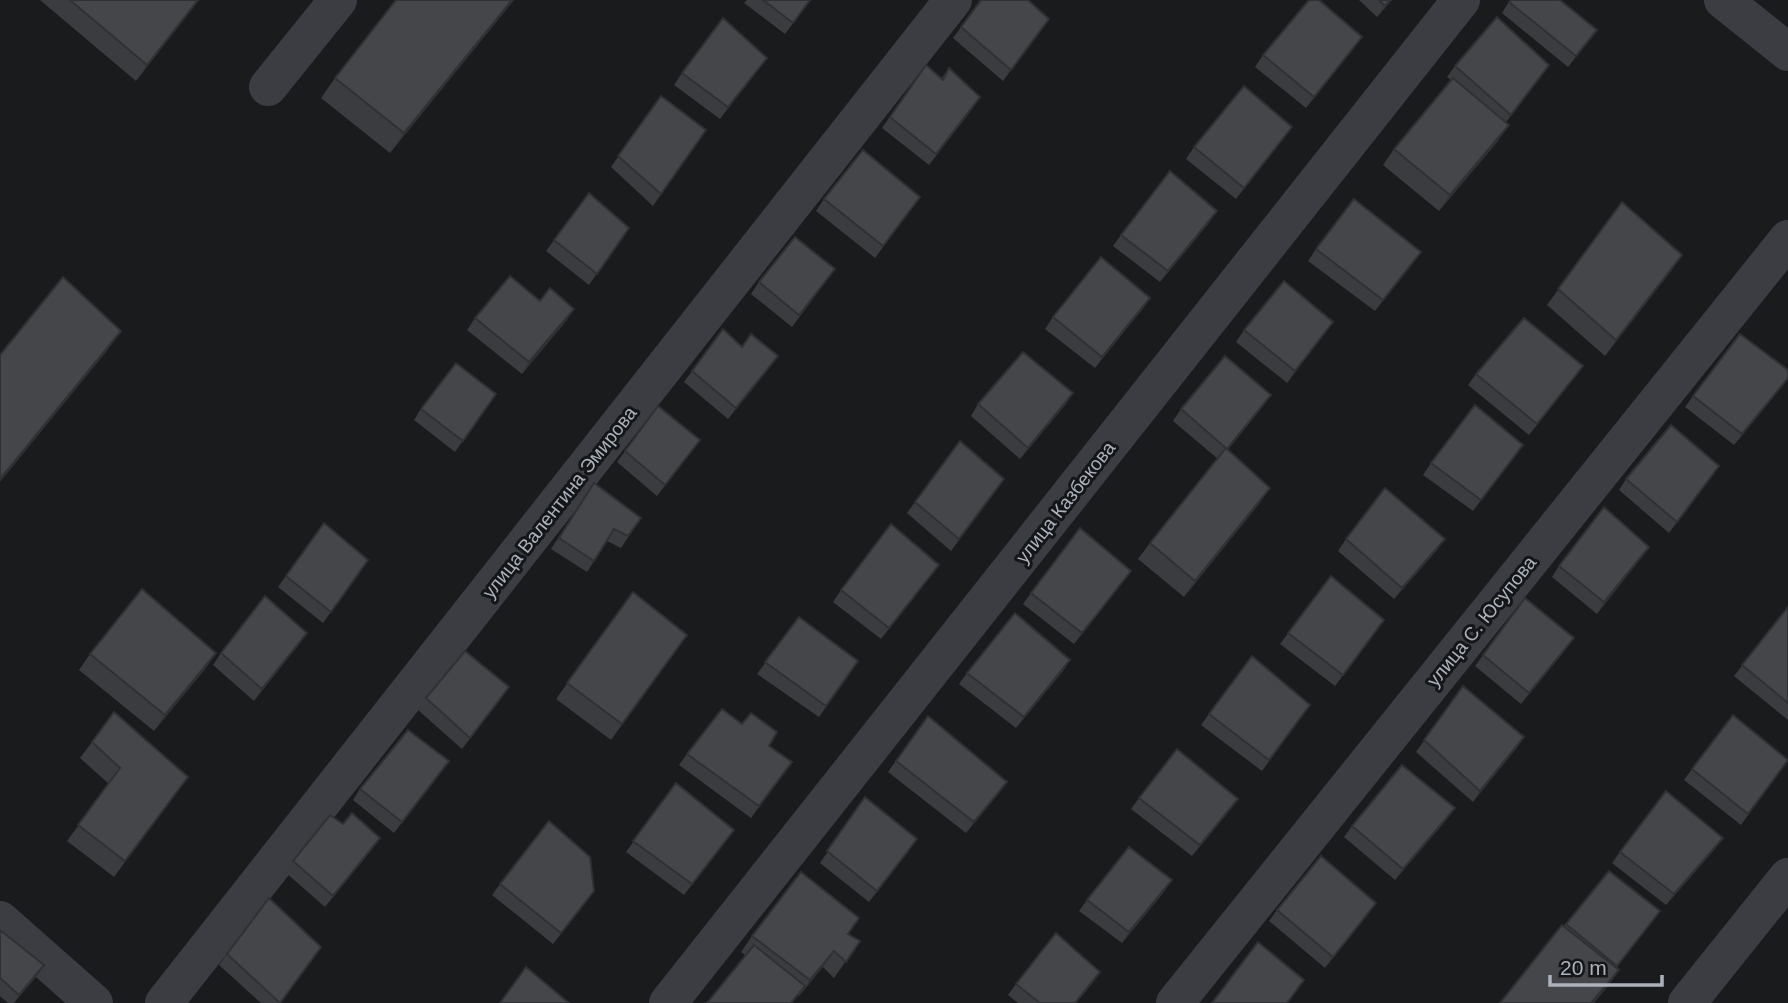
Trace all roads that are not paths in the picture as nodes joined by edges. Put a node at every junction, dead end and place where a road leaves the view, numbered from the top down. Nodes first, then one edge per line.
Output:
1 (338, 0) edge
2 (953, 0) edge
3 (1461, 0) edge
4 (1723, 0) edge
5 (1788, 52) edge
6 (268, 87) dead end
7 (1788, 239) edge
8 (1788, 877) edge
9 (0, 920) edge
10 (94, 1003) edge
11 (164, 1003) edge
12 (668, 1003) edge
13 (1175, 1003) edge
14 (1687, 1003) edge

1 - 6 street
2 - 11 street, улица Валентина Эмирова
3 - 12 street, улица Казбекова
4 - 5 street
7 - 13 street, улица С. Юсупова
8 - 14 street
9 - 10 street

